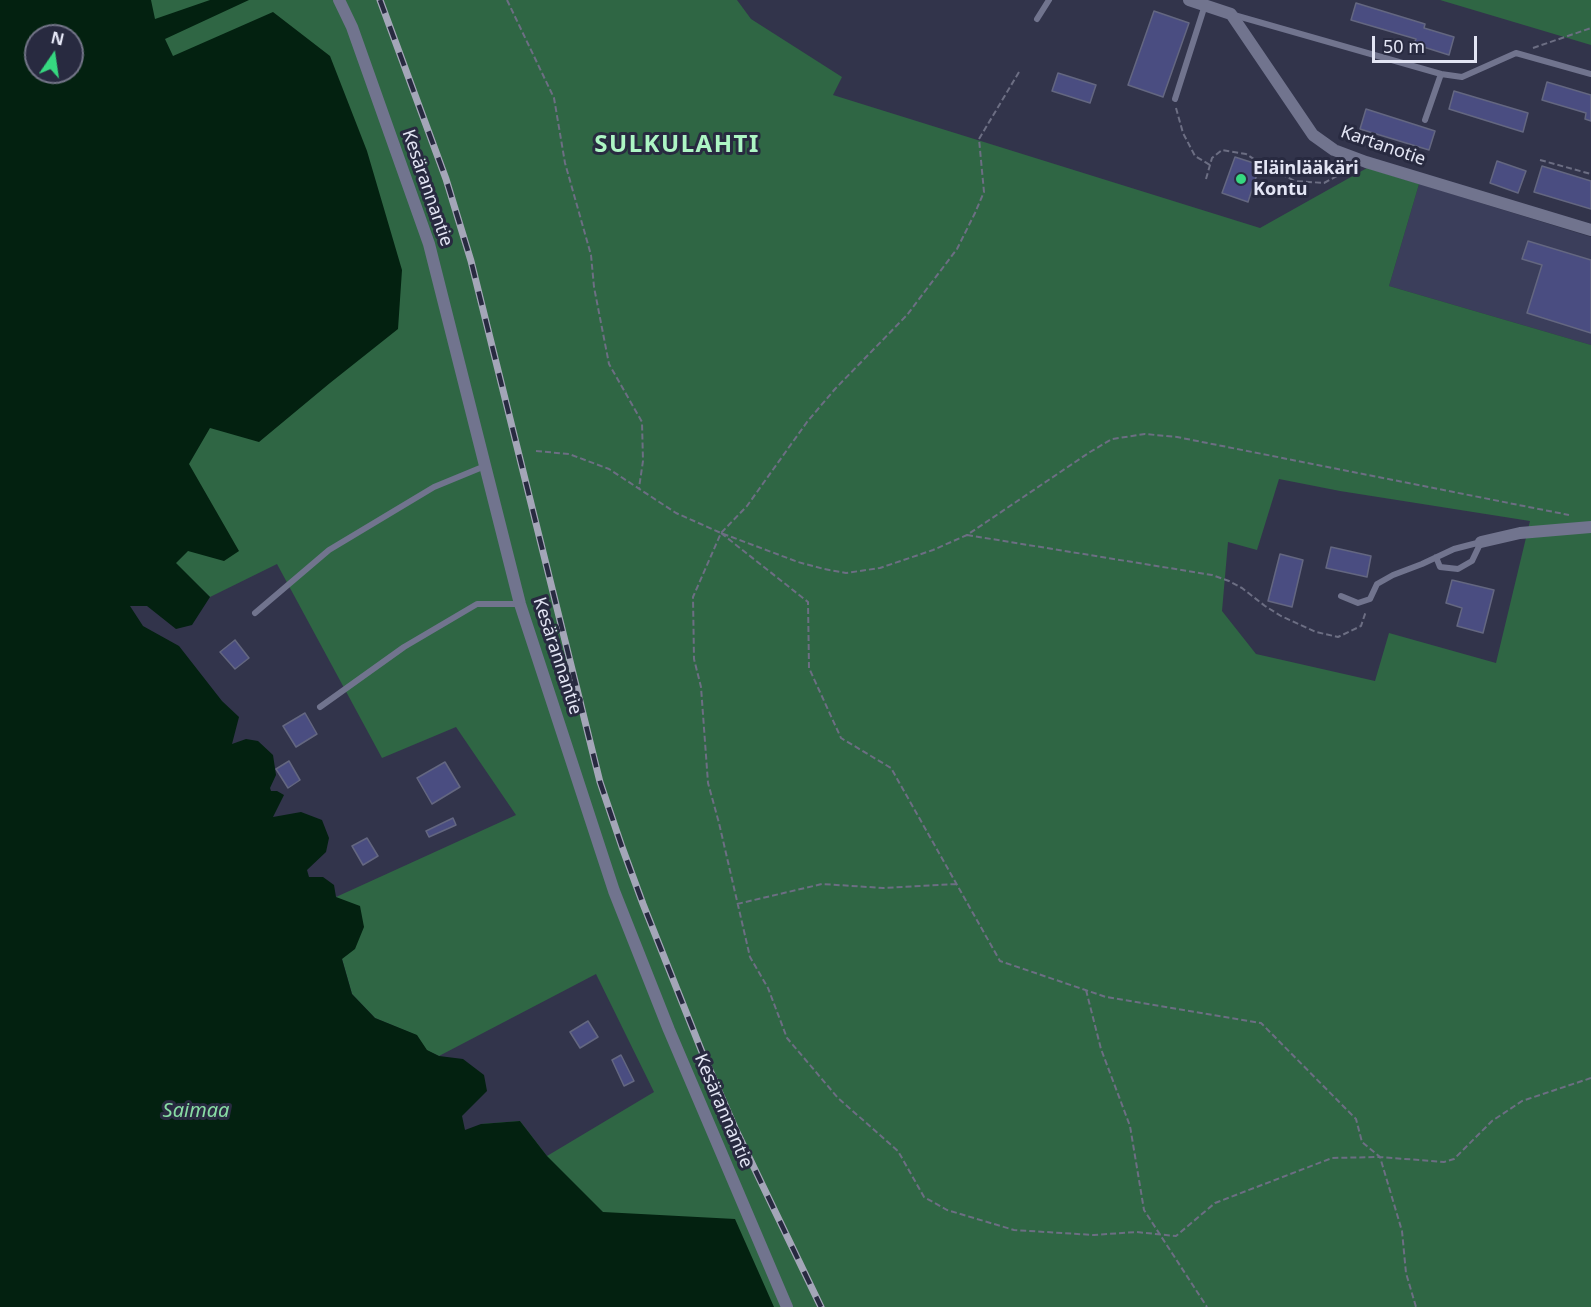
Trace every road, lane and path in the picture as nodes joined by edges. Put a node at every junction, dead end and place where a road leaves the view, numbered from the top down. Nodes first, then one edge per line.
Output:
1 (339, 0) edge
2 (507, 0) edge
3 (1049, 0) edge
4 (1189, 0) edge
5 (1205, 6) junction
6 (1231, 14) junction
7 (1037, 19) dead end
8 (1591, 28) edge
9 (1516, 53) junction
10 (1019, 72) dead end
11 (1441, 74) junction
12 (1591, 74) edge
13 (1175, 99) joint
14 (1425, 120) dead end
15 (1540, 160) dead end
16 (1366, 162) junction
17 (1210, 165) junction
18 (1591, 174) edge
19 (1206, 179) dead end
20 (1591, 230) edge
21 (536, 451) dead end
22 (485, 466) junction
23 (639, 488) junction
24 (1574, 517) dead end
25 (1591, 527) edge
26 (722, 533) junction
27 (967, 535) junction
28 (1481, 543) junction
29 (1436, 557) junction
30 (1341, 596) dead end
31 (1370, 599) junction
32 (520, 604) junction
33 (255, 613) dead end
34 (320, 707) dead end
35 (957, 884) junction
36 (737, 904) junction
37 (1086, 990) junction
38 (1591, 1078) edge
39 (1380, 1157) junction
40 (1161, 1235) junction
41 (787, 1307) edge
42 (1207, 1307) edge
43 (1416, 1307) edge

1 - 22 street, Kesärannantie
2 - 23 path
3 - 7 lane
4 - 5 street
5 - 6 street
5 - 13 lane
6 - 11 lane
6 - 16 street, Kartanotie
8 - 9 path
9 - 11 lane
9 - 12 lane
10 - 26 path
11 - 14 lane
13 - 17 path
15 - 18 path
16 - 17 path
16 - 20 street, Kartanotie
17 - 19 path
21 - 23 path
22 - 32 street, Kesärannantie
22 - 33 lane
23 - 26 path
24 - 27 path
25 - 28 street
26 - 27 path
26 - 35 path
26 - 36 path
27 - 31 path
28 - 29 lane
28 - 29 lane
29 - 31 lane
30 - 31 lane
32 - 34 lane
32 - 41 street, Kesärannantie
35 - 36 path
35 - 37 path
36 - 40 path
37 - 39 path
37 - 40 path
38 - 39 path
39 - 40 path
39 - 43 path
40 - 42 path

